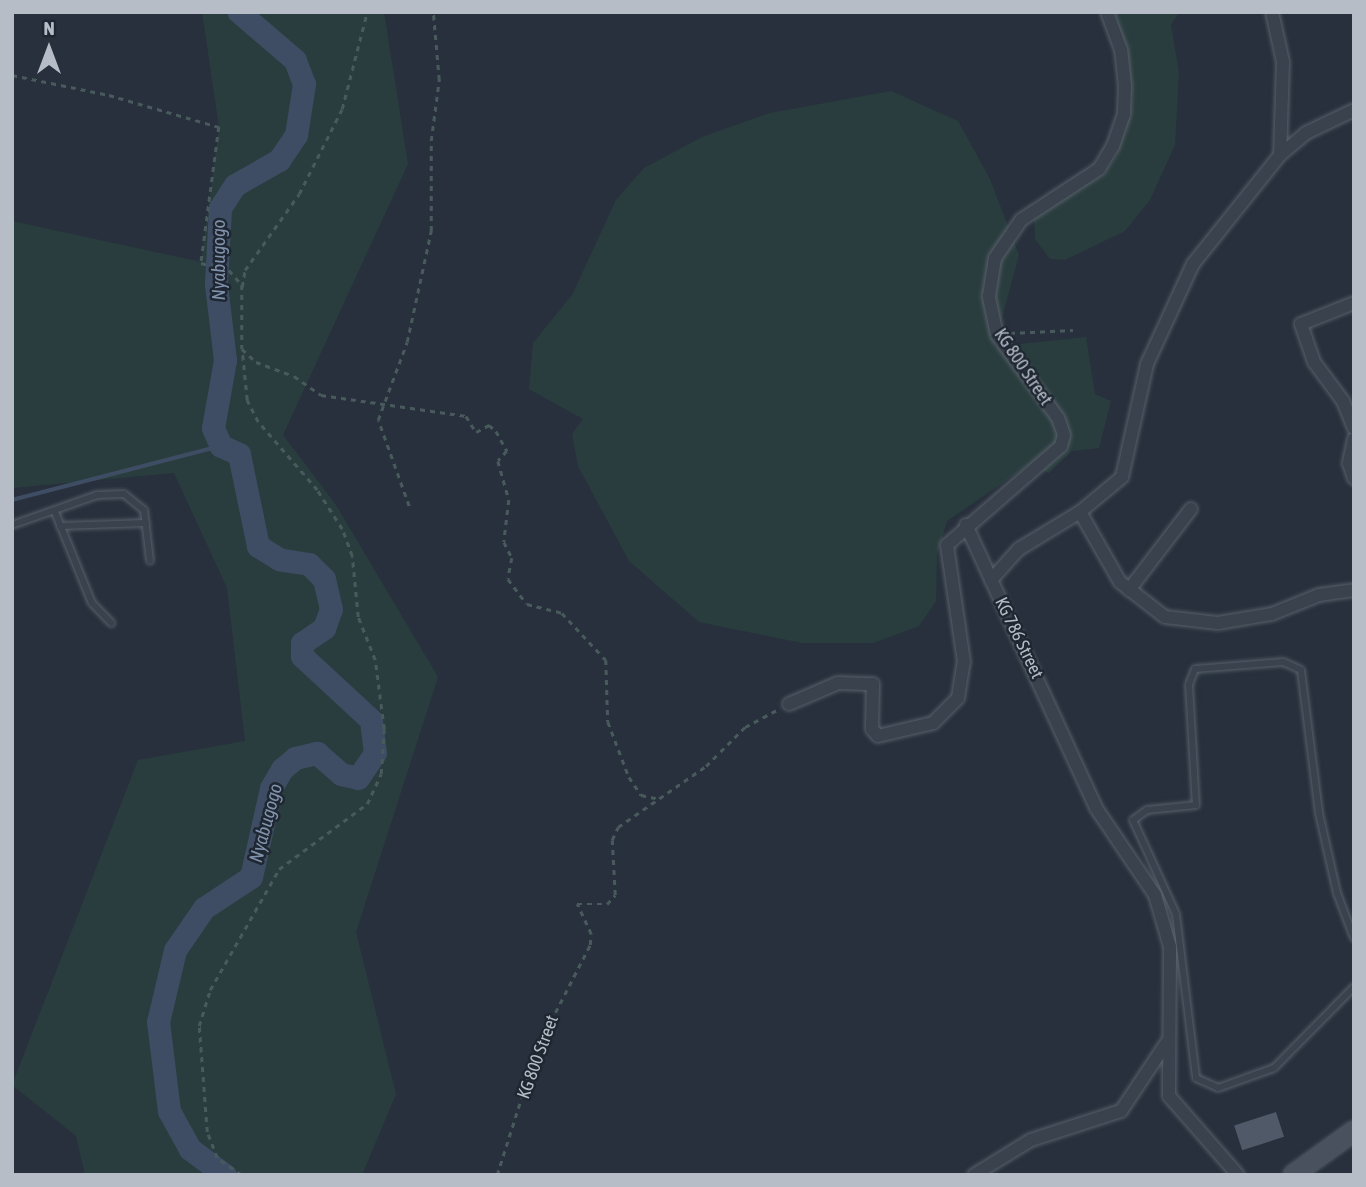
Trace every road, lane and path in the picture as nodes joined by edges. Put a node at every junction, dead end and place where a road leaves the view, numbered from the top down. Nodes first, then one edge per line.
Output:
1 (367, 12) edge
2 (433, 12) edge
3 (1107, 12) edge
4 (1272, 12) edge
5 (12, 75) edge
6 (1354, 110) edge
7 (1280, 155) junction
8 (242, 291) junction
9 (1354, 303) edge
10 (1073, 330) dead end
11 (997, 335) junction
12 (242, 349) junction
13 (382, 402) junction
14 (1354, 428) edge
15 (1354, 439) edge
16 (1354, 478) edge
17 (409, 506) dead end
18 (1191, 509) dead end
19 (55, 512) junction
20 (1080, 512) junction
21 (146, 523) junction
22 (12, 525) edge
23 (966, 525) junction
24 (60, 526) junction
25 (150, 561) dead end
26 (991, 580) junction
27 (1129, 590) junction
28 (1354, 590) edge
29 (111, 623) dead end
30 (789, 704) joint
31 (660, 799) junction
32 (1354, 938) edge
33 (1354, 987) edge
34 (1169, 1039) junction
35 (1354, 1131) edge
36 (242, 1175) edge
37 (497, 1175) edge
38 (974, 1175) edge
39 (1238, 1175) edge
40 (1293, 1175) edge

1 - 8 path
2 - 13 path
3 - 11 street, KG 800 Street
4 - 7 street
5 - 8 path
6 - 7 street, KG 786 Street
7 - 20 street, KG 786 Street
8 - 12 path
9 - 14 street
10 - 11 path
11 - 23 street, KG 800 Street
12 - 13 path
12 - 36 path
13 - 17 path
13 - 31 path
15 - 16 street
18 - 27 street
19 - 21 lane
19 - 22 lane
19 - 24 lane
20 - 26 street, KG 786 Street
20 - 27 street
21 - 24 lane
21 - 25 lane
23 - 26 street
23 - 30 street, KG 800 Street
24 - 29 lane
26 - 34 street, KG 786 Street
27 - 28 street
30 - 31 path
31 - 37 path, KG 800 Street
32 - 33 lane
34 - 38 street
34 - 39 street, KG 786 Street
35 - 40 main road

